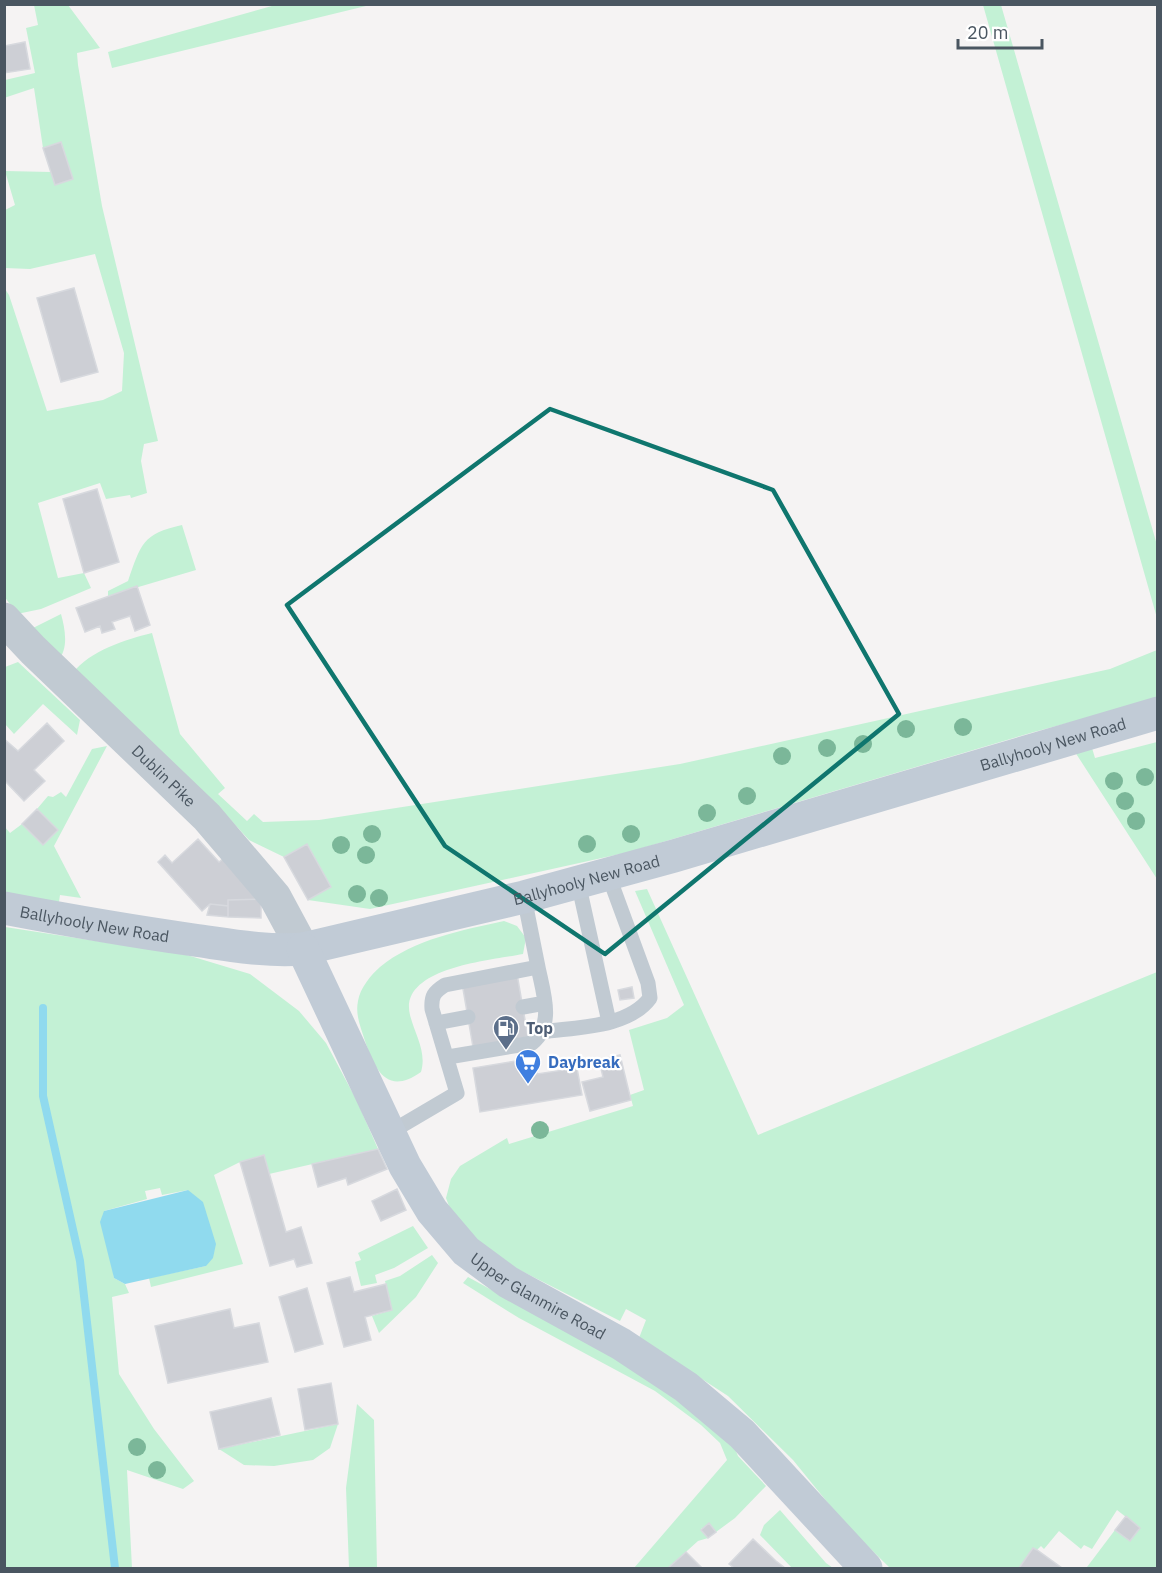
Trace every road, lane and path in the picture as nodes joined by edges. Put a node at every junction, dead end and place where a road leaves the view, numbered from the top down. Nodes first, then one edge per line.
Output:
1 (4, 619) edge
2 (1158, 713) edge
3 (593, 878) junction
4 (524, 897) junction
5 (4, 908) edge
6 (303, 949) junction
7 (538, 968) junction
8 (545, 1004) junction
9 (523, 1007) dead end
10 (468, 1017) dead end
11 (609, 1022) junction
12 (436, 1023) junction
13 (542, 1032) junction
14 (448, 1057) junction
15 (388, 1133) junction
16 (866, 1569) edge

1 - 6 street, Dublin Pike
2 - 3 main road, Ballyhooly New Road
3 - 4 main road, Ballyhooly New Road
3 - 11 lane
3 - 11 lane
4 - 6 main road, Ballyhooly New Road
4 - 7 lane
5 - 6 main road, Ballyhooly New Road
6 - 15 main road, Upper Glanmire Road
7 - 8 lane
7 - 12 lane
8 - 9 lane
8 - 13 lane
10 - 12 lane
11 - 13 lane
12 - 14 lane
13 - 14 lane
14 - 15 lane
15 - 16 main road, Upper Glanmire Road

